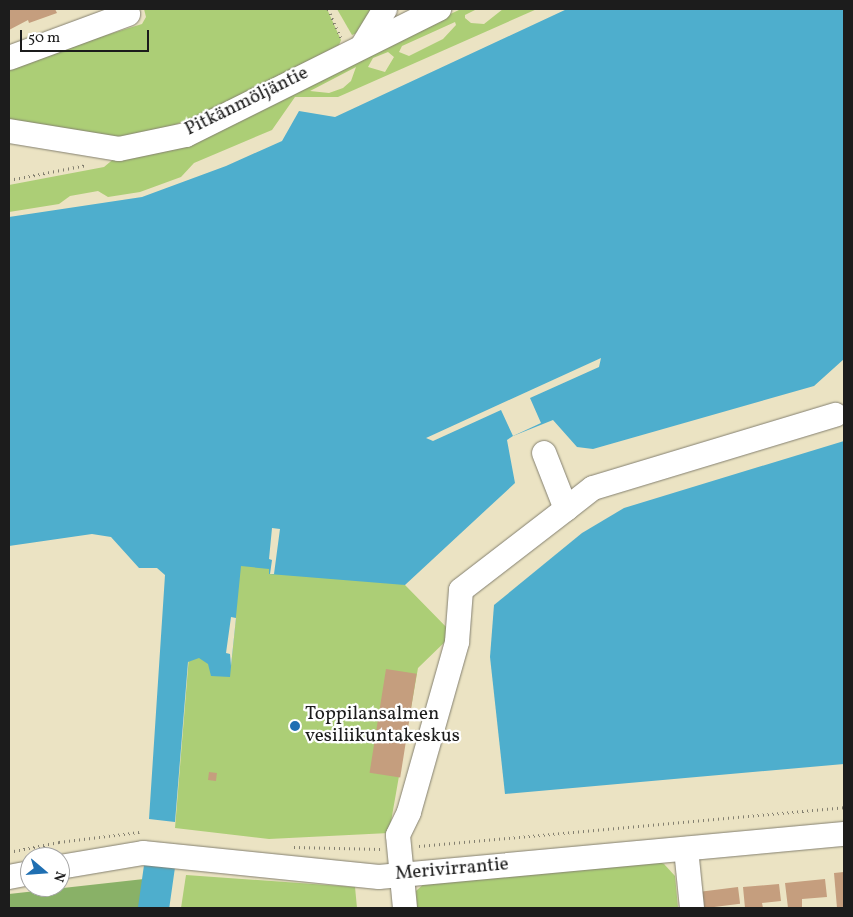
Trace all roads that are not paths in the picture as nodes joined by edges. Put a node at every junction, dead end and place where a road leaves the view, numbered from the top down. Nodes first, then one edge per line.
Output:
1 (385, 9) edge
2 (439, 9) edge
3 (128, 14) dead end
4 (356, 49) junction
5 (9, 58) edge
6 (9, 131) edge
7 (835, 415) dead end
8 (544, 453) dead end
9 (566, 509) junction
10 (844, 834) edge
11 (686, 849) junction
12 (70, 865) edge
13 (402, 875) junction
14 (405, 908) edge
15 (692, 908) edge

1 - 4 street
2 - 4 street, Pitkänmöljäntie
3 - 5 street
4 - 6 street, Pitkänmöljäntie
7 - 9 street
8 - 9 street
9 - 13 street
10 - 11 street, Merivirrantie
11 - 13 street, Merivirrantie
11 - 15 street
12 - 13 street, Merivirrantie
13 - 14 street

